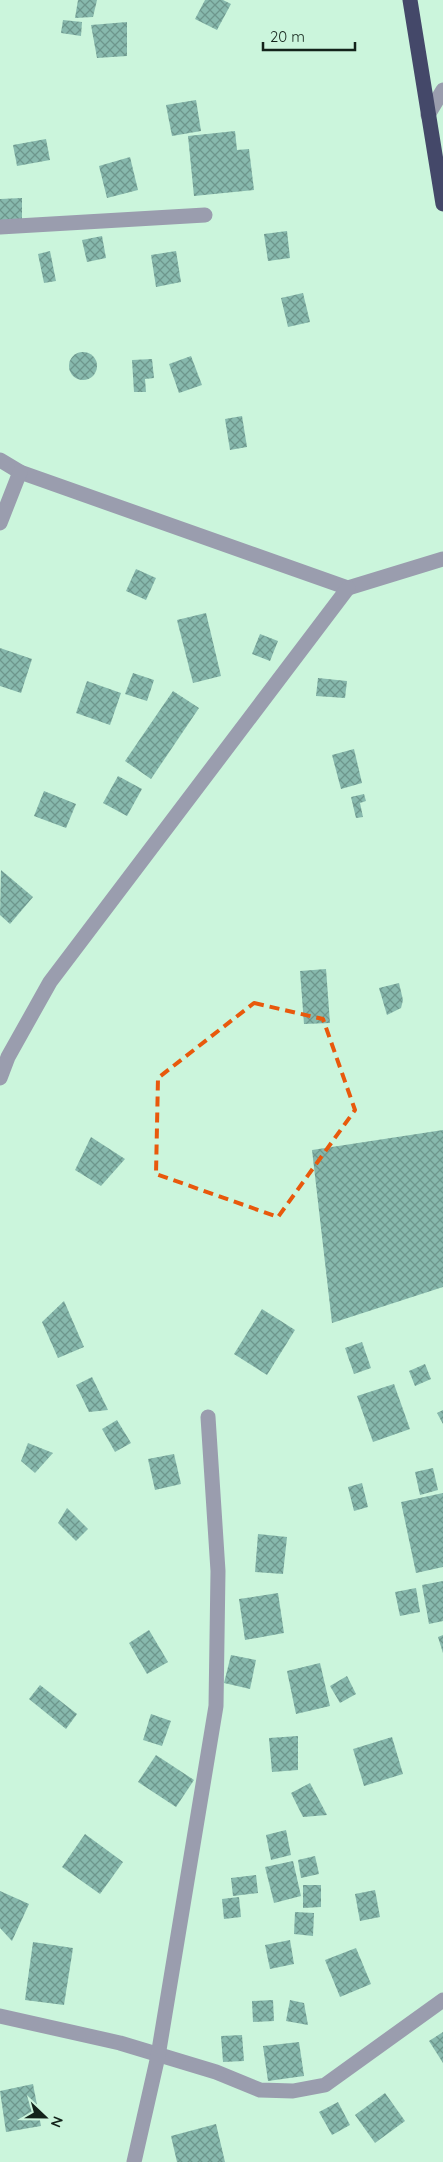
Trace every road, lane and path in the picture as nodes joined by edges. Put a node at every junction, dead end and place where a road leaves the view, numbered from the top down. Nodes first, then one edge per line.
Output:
1 (410, 0) edge
2 (443, 90) edge
3 (428, 115) junction
4 (441, 178) edge
5 (443, 204) edge
6 (204, 215) dead end
7 (0, 227) edge
8 (0, 460) edge
9 (20, 472) junction
10 (0, 523) edge
11 (443, 558) edge
12 (348, 588) junction
13 (0, 1078) edge
14 (208, 1418) dead end
15 (443, 2000) edge
16 (0, 2016) edge
17 (158, 2056) junction
18 (134, 2162) edge

1 - 3 highway
2 - 3 street
3 - 4 highway
4 - 5 highway
6 - 7 street
8 - 9 street
9 - 10 street
9 - 12 street
11 - 12 street
12 - 13 street
14 - 17 street
15 - 17 street
16 - 17 street
17 - 18 street

